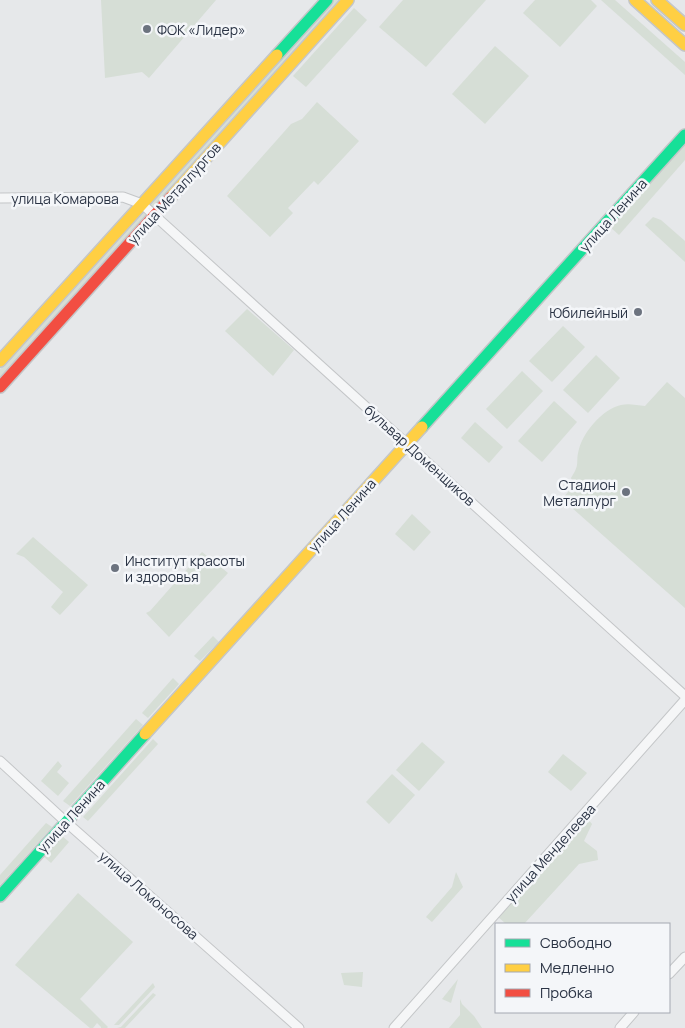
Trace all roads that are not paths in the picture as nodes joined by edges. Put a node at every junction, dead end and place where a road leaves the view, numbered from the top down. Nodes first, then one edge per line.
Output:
1 (327, 0) edge
2 (348, 0) edge
3 (635, 0) edge
4 (656, 0) edge
5 (685, 25) edge
6 (685, 45) edge
7 (685, 135) edge
8 (0, 198) edge
9 (142, 204) junction
10 (154, 216) junction
11 (0, 360) edge
12 (0, 387) edge
13 (406, 443) junction
14 (685, 696) edge
15 (685, 700) edge
16 (0, 761) edge
17 (66, 822) junction
18 (0, 896) edge
19 (685, 957) edge
20 (670, 973) edge
21 (633, 1013) edge
22 (299, 1028) edge
23 (394, 1028) edge
24 (620, 1028) edge

1 - 9 street, улица Металлургов
2 - 10 street, улица Металлургов
3 - 6 street
4 - 5 street
7 - 13 street, улица Ленина
8 - 9 street, улица Комарова
9 - 10 street, улица Комарова
9 - 11 street, улица Металлургов
10 - 12 street, улица Металлургов
10 - 13 street, бульвар Доменщиков
13 - 14 street, бульвар Доменщиков
13 - 17 street, улица Ленина
15 - 23 street, улица Менделеева
16 - 17 street, улица Ломоносова
17 - 18 street, улица Ленина
17 - 22 street, улица Ломоносова
19 - 20 street
21 - 24 street

